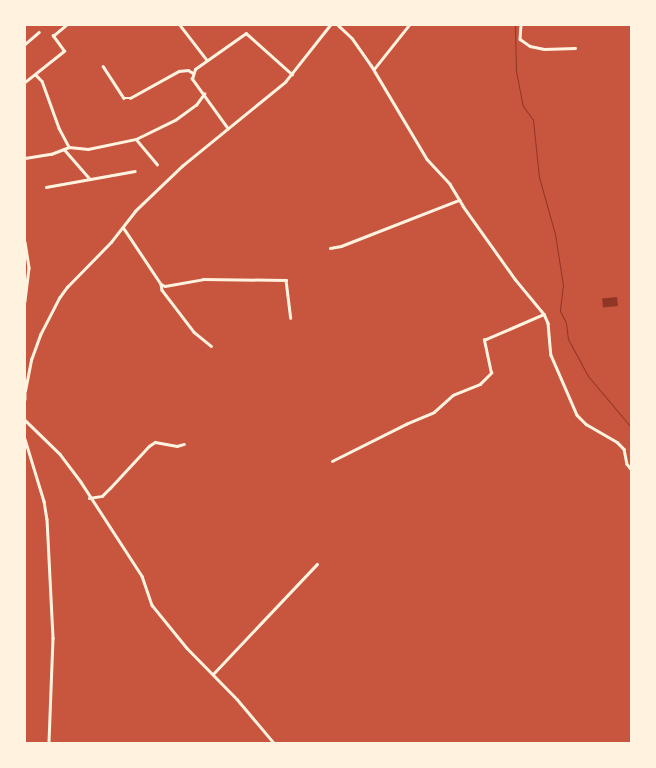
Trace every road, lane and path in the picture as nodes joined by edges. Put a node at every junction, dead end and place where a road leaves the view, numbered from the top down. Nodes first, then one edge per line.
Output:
1 (66, 25) edge
2 (180, 25) edge
3 (330, 25) edge
4 (338, 25) edge
5 (409, 25) edge
6 (521, 25) edge
7 (39, 32) dead end
8 (25, 44) edge
9 (575, 48) dead end
10 (207, 60) junction
11 (103, 66) dead end
12 (374, 69) junction
13 (193, 73) junction
14 (36, 74) junction
15 (292, 74) junction
16 (25, 82) edge
17 (204, 94) junction
18 (228, 129) junction
19 (136, 139) junction
20 (69, 147) junction
21 (64, 149) junction
22 (25, 158) edge
23 (156, 164) dead end
24 (134, 171) dead end
25 (89, 178) junction
26 (46, 187) dead end
27 (459, 200) junction
28 (123, 227) junction
29 (25, 242) edge
30 (330, 248) dead end
31 (161, 284) junction
32 (25, 302) edge
33 (544, 314) junction
34 (291, 318) dead end
35 (210, 346) dead end
36 (28, 377) junction
37 (25, 381) edge
38 (25, 392) edge
39 (25, 399) edge
40 (25, 420) edge
41 (25, 439) edge
42 (184, 444) dead end
43 (332, 461) dead end
44 (631, 469) edge
45 (89, 498) junction
46 (316, 564) dead end
47 (213, 674) junction
48 (49, 743) edge
49 (274, 743) edge

1 - 14 street
2 - 10 street
3 - 15 street
4 - 12 street
5 - 12 street
6 - 9 street
7 - 8 street
10 - 13 street
10 - 15 street
11 - 13 street
12 - 27 street
13 - 17 street
14 - 16 street
14 - 20 street
15 - 18 street
17 - 18 street
17 - 19 street
18 - 28 street
19 - 20 street
19 - 23 street
20 - 21 street
21 - 22 street
21 - 25 street
24 - 25 street
25 - 26 street
27 - 30 street
27 - 33 street
28 - 31 street
28 - 36 street
29 - 32 street
31 - 34 street
31 - 35 street
33 - 43 street
33 - 44 street
36 - 37 street
36 - 38 street
38 - 39 street
40 - 45 street
41 - 48 street
42 - 45 street
45 - 47 street
46 - 47 street
47 - 49 street

